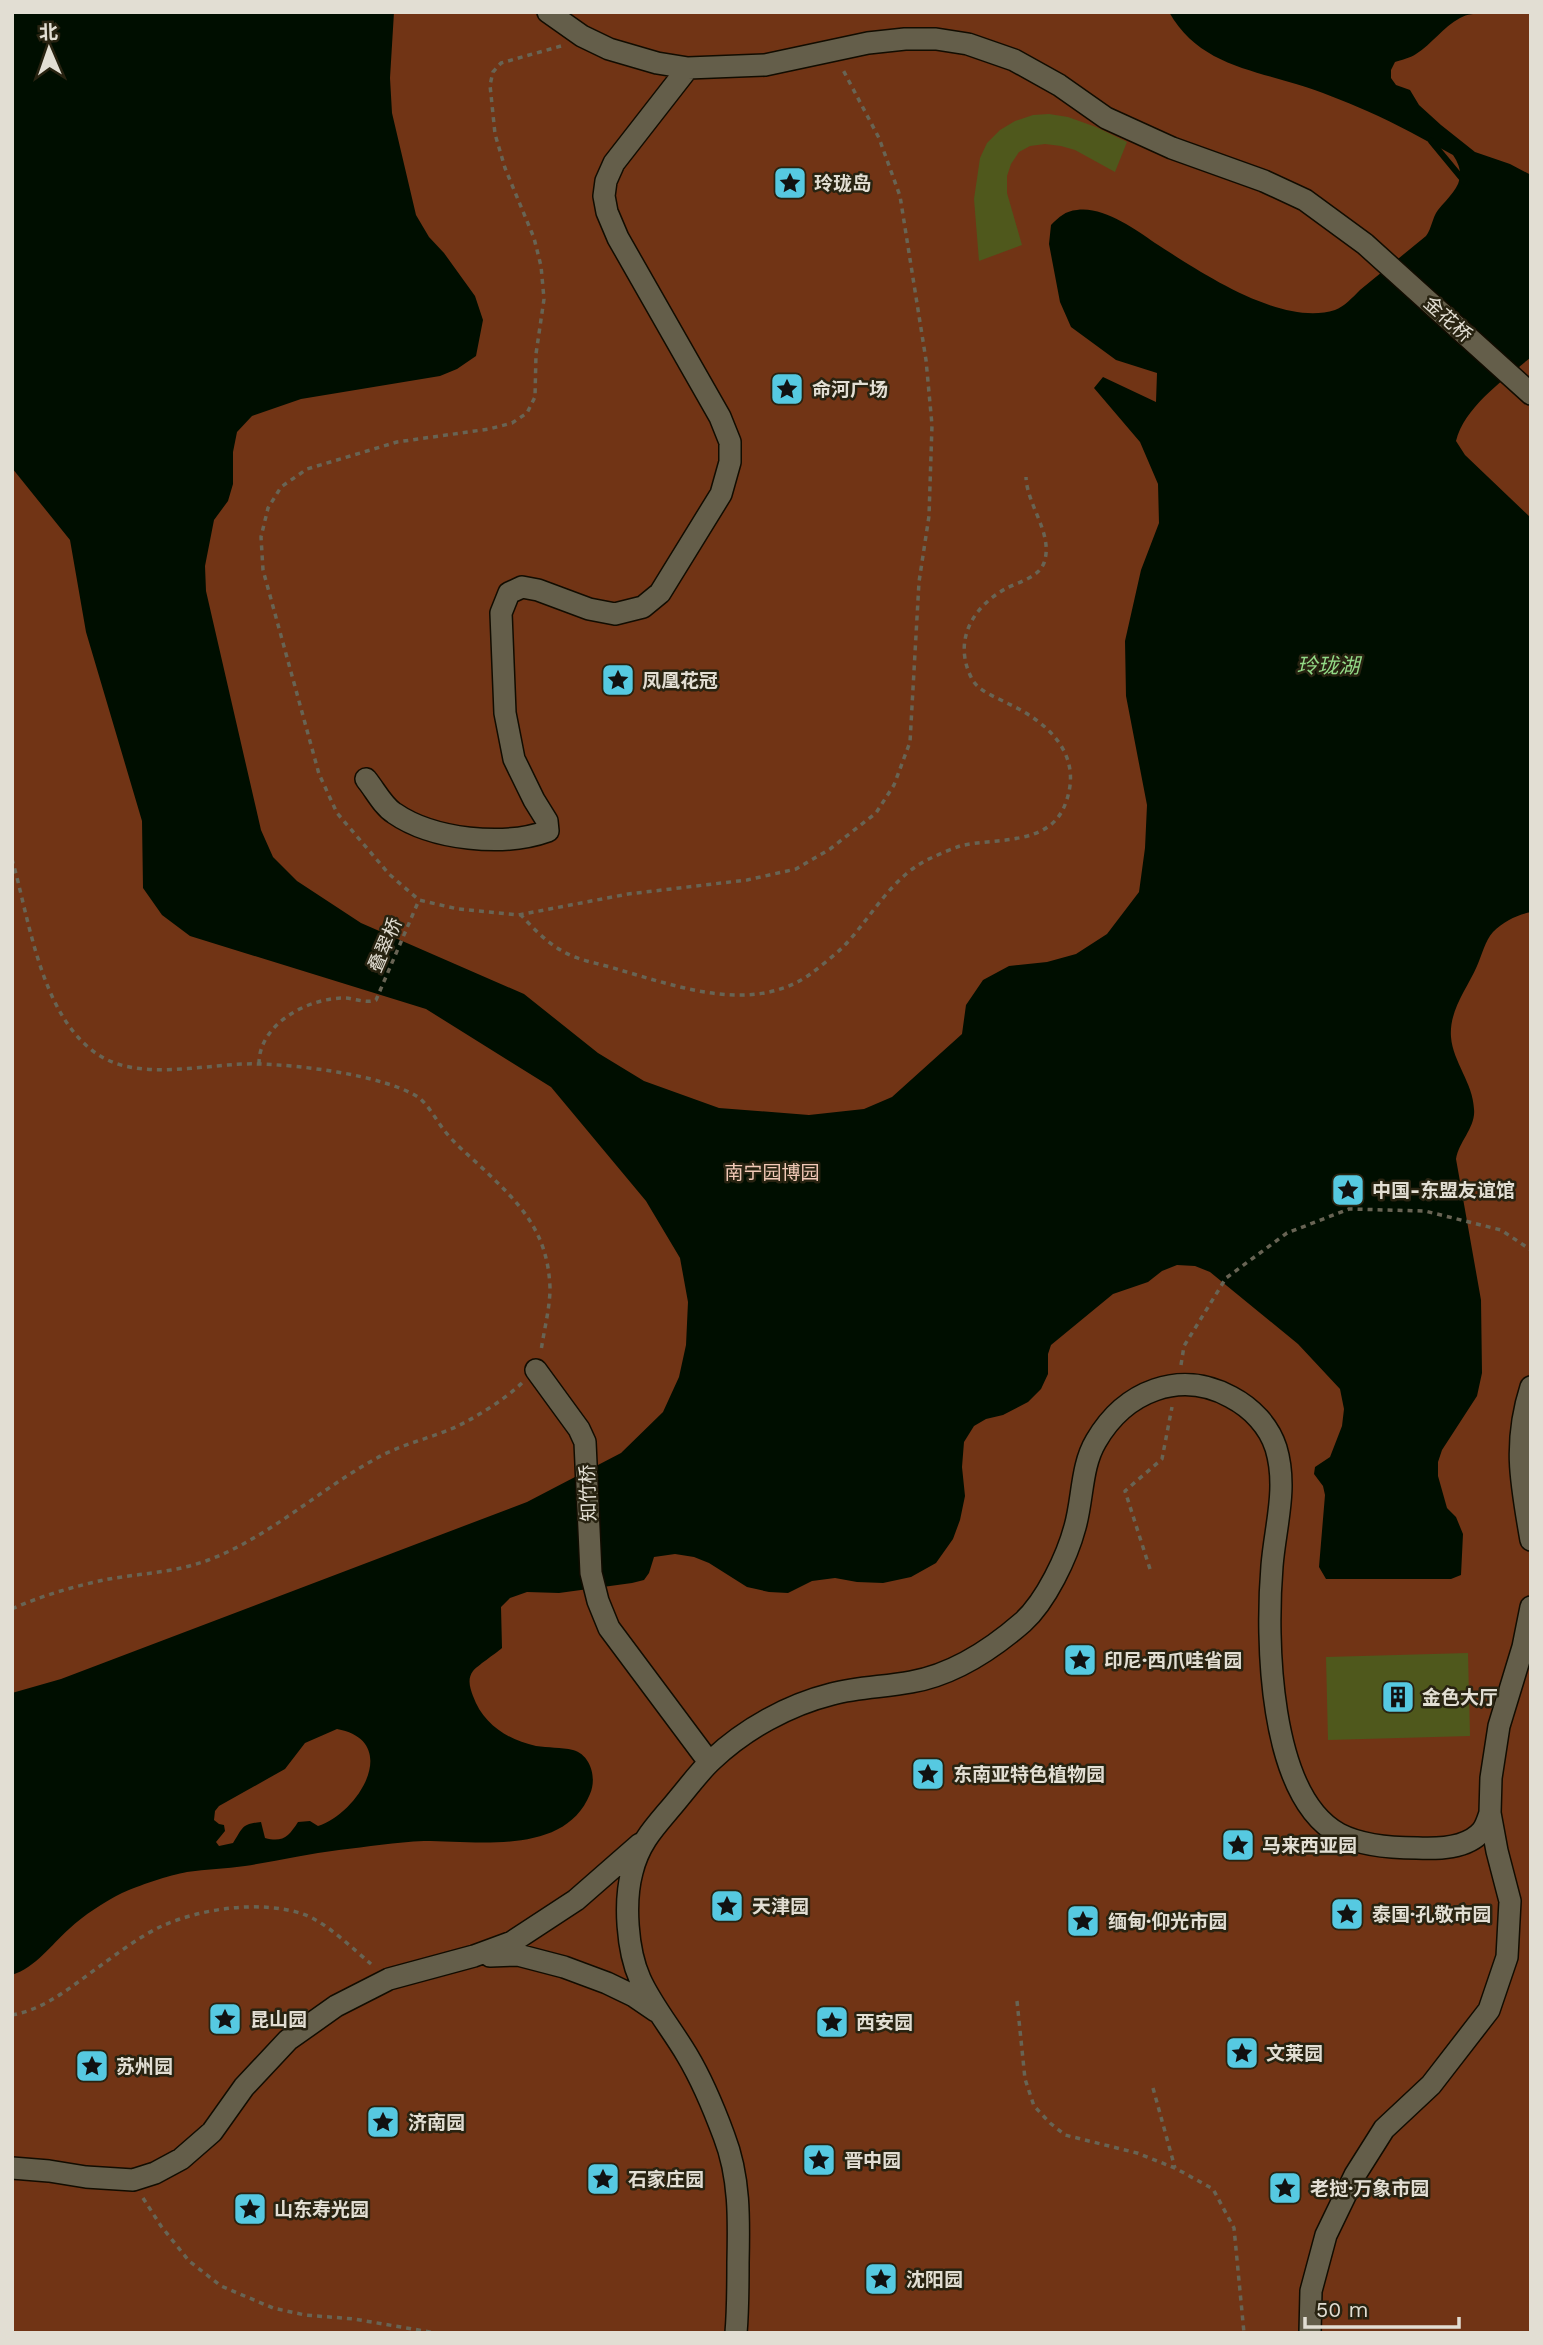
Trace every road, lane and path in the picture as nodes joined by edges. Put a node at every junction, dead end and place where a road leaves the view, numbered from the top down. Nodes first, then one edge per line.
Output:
1 (548, 12) edge
2 (582, 36) junction
3 (834, 52) junction
4 (688, 68) junction
5 (1531, 394) edge
6 (1026, 477) dead end
7 (366, 779) dead end
8 (12, 859) edge
9 (419, 900) junction
10 (520, 914) junction
11 (259, 1064) junction
12 (1531, 1250) edge
13 (537, 1370) junction
14 (1177, 1385) junction
15 (1531, 1387) edge
16 (1531, 1539) edge
17 (1150, 1569) dead end
18 (1531, 1607) edge
19 (12, 1609) edge
20 (1527, 1646) edge
21 (709, 1762) junction
22 (1490, 1813) junction
23 (641, 1844) junction
24 (474, 1956) junction
25 (389, 1979) junction
26 (1017, 2001) dead end
27 (12, 2015) edge
28 (663, 2015) junction
29 (1153, 2088) dead end
30 (12, 2168) edge
31 (1175, 2168) junction
32 (133, 2180) junction
33 (436, 2333) edge
34 (736, 2333) edge
35 (1244, 2333) edge
36 (1310, 2333) edge

1 - 2 street, 金花桥
2 - 4 street, 金花桥
2 - 9 path
3 - 4 street, 金花桥
3 - 5 street, 金花桥
3 - 10 path
4 - 7 street
6 - 10 path
8 - 11 path
9 - 10 path
9 - 11 path, 叠翠桥
11 - 13 path
12 - 14 path
13 - 19 path
13 - 21 street, 知竹桥
14 - 17 path
14 - 21 street
14 - 22 street
15 - 16 street
18 - 20 street
20 - 22 street
21 - 23 street
22 - 36 street
23 - 24 street
23 - 28 street
24 - 25 street
24 - 28 street
25 - 27 path
25 - 32 street
26 - 31 path
28 - 34 street
29 - 31 path
30 - 32 street
31 - 35 path
32 - 33 path

